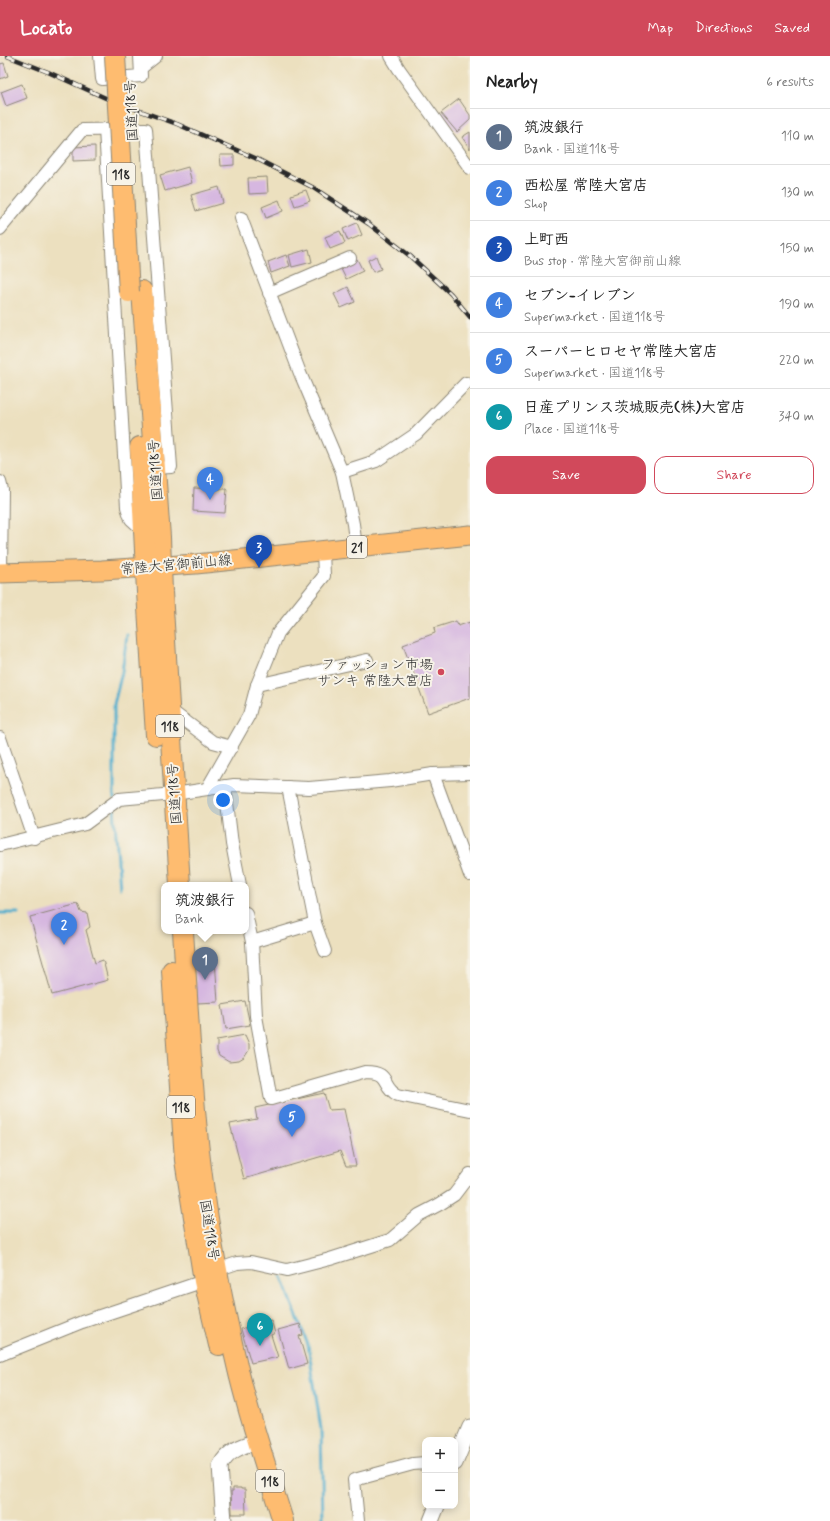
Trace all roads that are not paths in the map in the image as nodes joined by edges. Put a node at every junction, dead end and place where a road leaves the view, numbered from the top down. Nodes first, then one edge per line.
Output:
1 (100, 56) edge
2 (115, 56) edge
3 (156, 56) edge
4 (391, 56) edge
5 (136, 60) edge
6 (105, 129) junction
7 (470, 168) edge
8 (241, 218) dead end
9 (0, 229) edge
10 (350, 258) dead end
11 (136, 291) junction
12 (269, 292) junction
13 (466, 383) dead end
14 (155, 468) junction
15 (342, 472) junction
16 (0, 482) edge
17 (143, 530) junction
18 (470, 535) edge
19 (356, 547) junction
20 (323, 550) junction
21 (153, 567) junction
22 (0, 573) edge
23 (367, 660) dead end
24 (257, 685) junction
25 (169, 710) junction
26 (0, 738) edge
27 (232, 747) junction
28 (470, 773) edge
29 (433, 774) junction
30 (226, 786) junction
31 (288, 787) junction
32 (207, 789) junction
33 (167, 795) junction
34 (34, 838) junction
35 (0, 846) edge
36 (470, 875) edge
37 (166, 882) edge
38 (180, 882) edge
39 (239, 882) edge
40 (315, 923) junction
41 (249, 928) edge
42 (169, 934) edge
43 (183, 934) edge
44 (252, 942) junction
45 (325, 951) dead end
46 (470, 1110) edge
47 (470, 1174) edge
48 (210, 1275) junction
49 (0, 1355) edge
50 (470, 1427) edge
51 (251, 1443) junction
52 (458, 1455) edge
53 (422, 1464) edge
54 (436, 1509) edge
55 (224, 1521) edge
56 (269, 1521) edge
57 (283, 1521) edge
58 (358, 1521) edge
59 (431, 1521) edge

1 - 5 street
2 - 11 highway, 国道118号 / 118, bridge
3 - 5 street
4 - 7 street
5 - 11 highway, 国道118号 / 118
6 - 9 street
6 - 14 street
6 - 17 street
8 - 12 street
10 - 12 street
11 - 14 highway, 国道118号 / 118
11 - 17 highway, 国道118号 / 118
12 - 15 street
13 - 15 street
14 - 21 highway, 国道118号 / 118
15 - 19 street
16 - 22 street
17 - 21 highway, 国道118号 / 118
18 - 19 main road, 常陸大宮御前山線 / 21
19 - 20 main road, 常陸大宮御前山線 / 21
20 - 21 main road, 常陸大宮御前山線 / 21
20 - 24 street
21 - 22 main road, 常陸大宮御前山線 / 21
21 - 25 highway, 国道118号 / 118
21 - 33 highway, 国道118号 / 118
23 - 24 street
24 - 27 street
25 - 27 street
25 - 33 highway, 国道118号 / 118
26 - 34 street
27 - 32 street
28 - 29 street
29 - 31 street
29 - 36 street
30 - 31 street
30 - 32 street
30 - 39 street
31 - 40 street
32 - 33 street
33 - 34 street
33 - 37 highway, 国道118号 / 118
33 - 38 highway, 国道118号 / 118
34 - 35 street
40 - 44 street
40 - 45 street
41 - 44 street
42 - 48 highway, 国道118号 / 118
43 - 48 highway, 国道118号 / 118
44 - 46 street
47 - 48 street
48 - 49 street
48 - 51 highway, 国道118号 / 118
50 - 52 street
51 - 55 street
51 - 56 highway, 国道118号 / 118
51 - 57 highway, 国道118号 / 118
53 - 58 street
54 - 59 street

